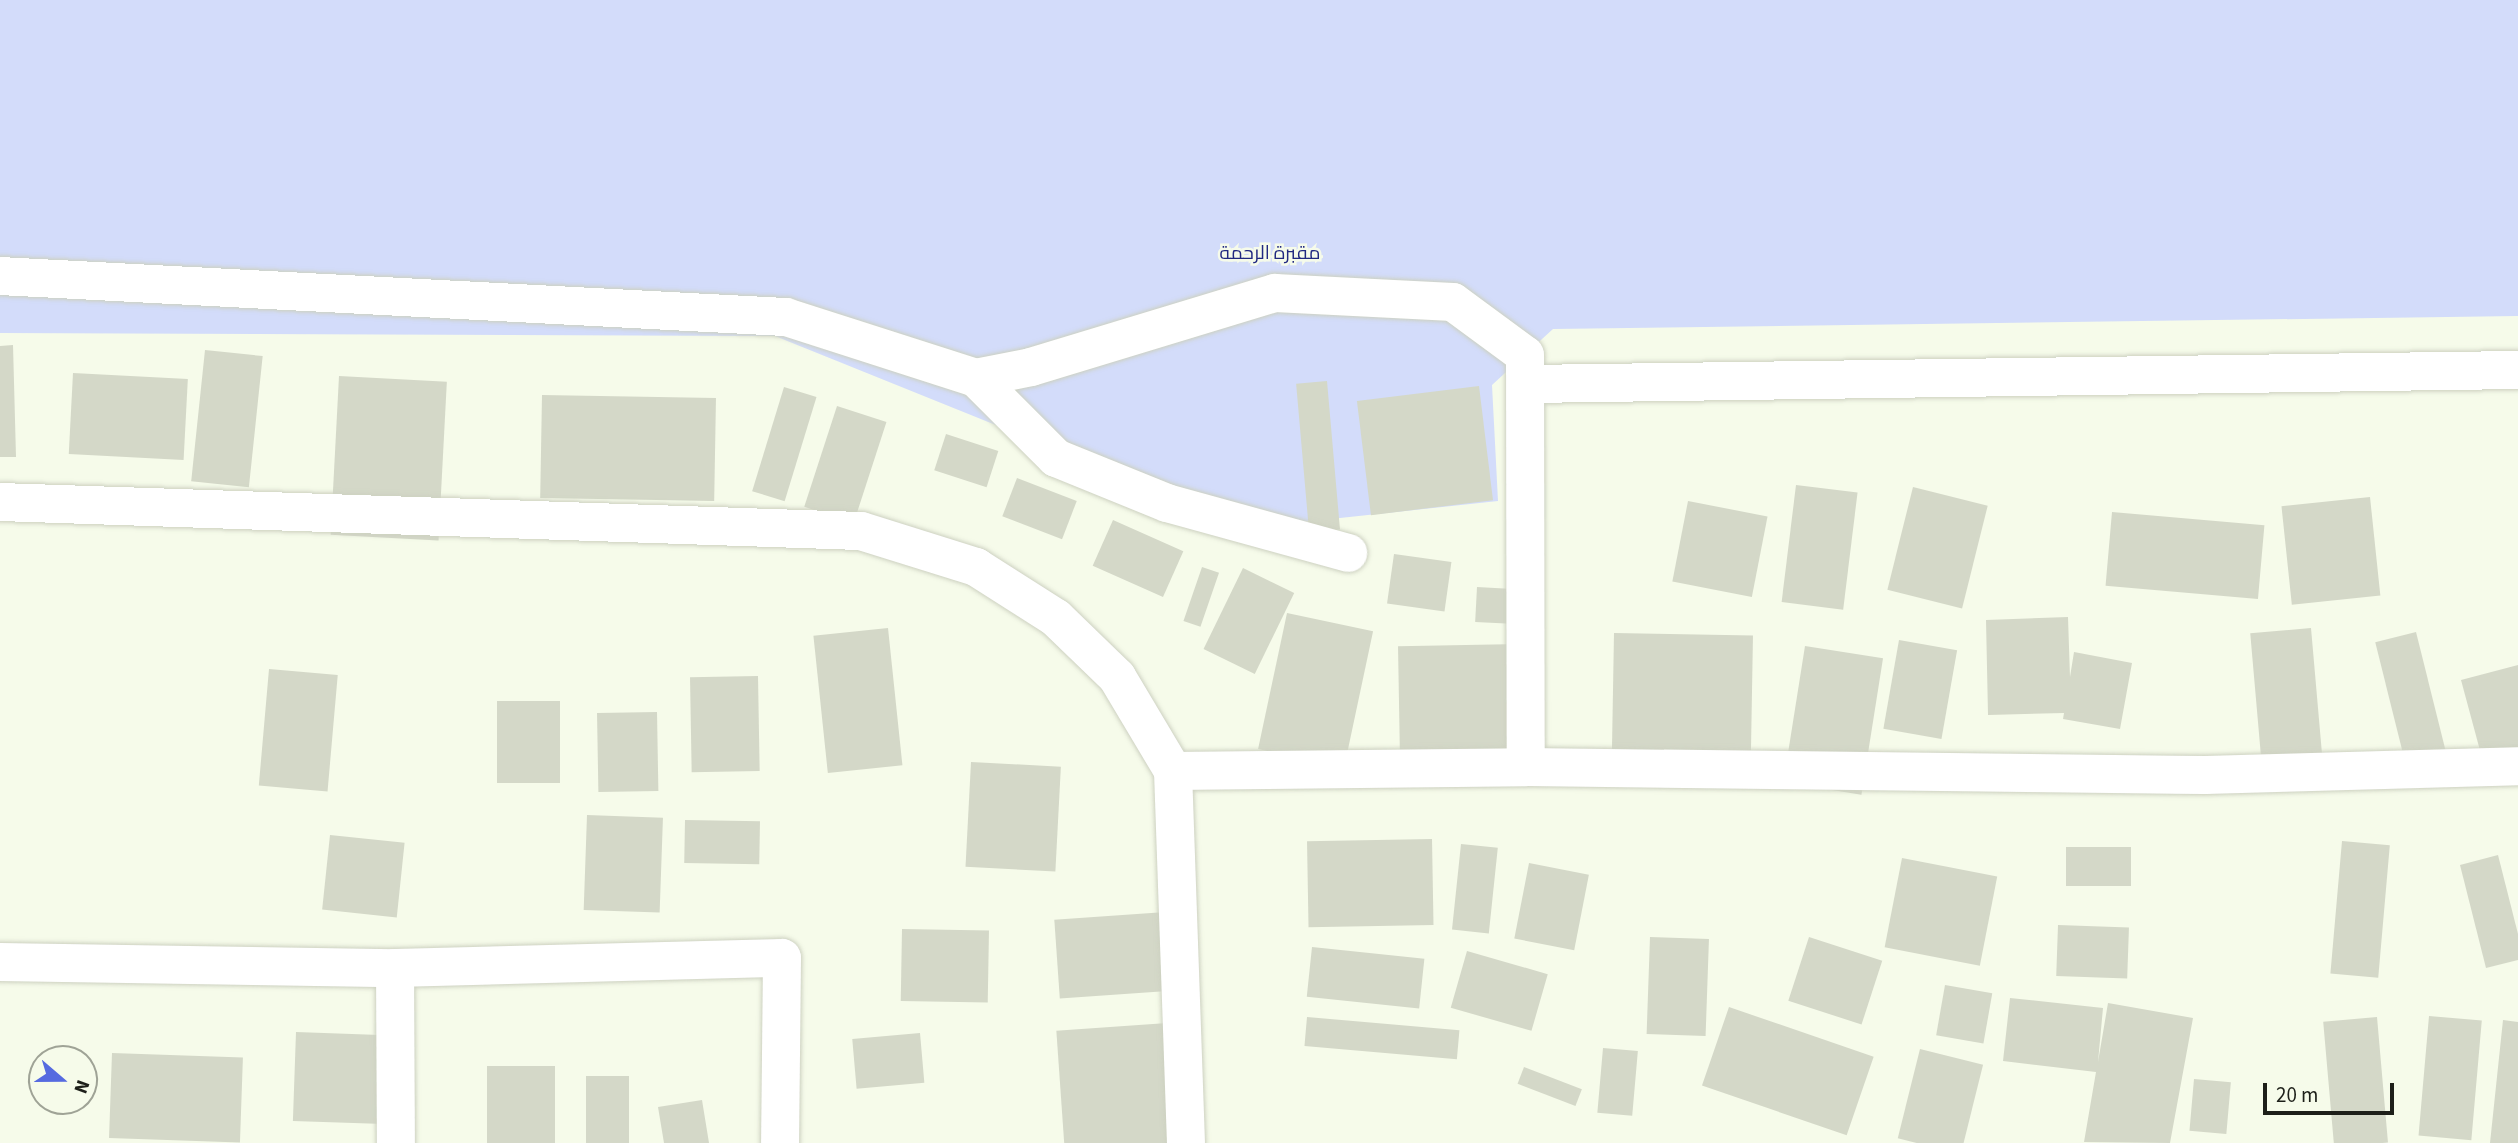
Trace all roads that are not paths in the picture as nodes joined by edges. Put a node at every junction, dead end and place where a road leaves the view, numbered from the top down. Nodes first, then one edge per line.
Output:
1 (0, 276) edge
2 (2518, 370) edge
3 (976, 378) junction
4 (1527, 384) junction
5 (0, 502) edge
6 (1348, 553) dead end
7 (1526, 766) junction
8 (2518, 766) edge
9 (1173, 771) junction
10 (0, 962) edge
11 (395, 968) junction
12 (396, 1143) edge
13 (780, 1143) edge
14 (1186, 1143) edge

1 - 3 street
2 - 4 street
3 - 4 street
3 - 6 street
4 - 7 street
5 - 9 street
7 - 8 street
7 - 9 street
9 - 14 street
10 - 11 street
11 - 12 street
11 - 13 street

